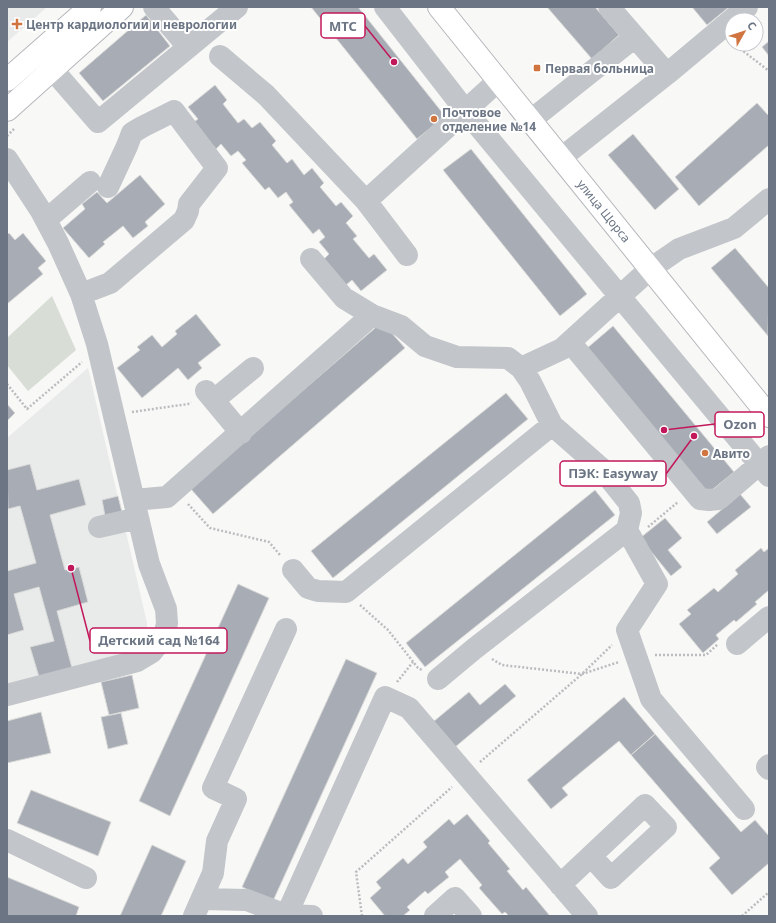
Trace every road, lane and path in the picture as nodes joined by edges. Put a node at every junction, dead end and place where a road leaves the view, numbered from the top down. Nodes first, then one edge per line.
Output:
1 (90, 7) edge
2 (122, 7) edge
3 (154, 7) edge
4 (237, 7) edge
5 (385, 7) edge
6 (439, 7) edge
7 (609, 7) edge
8 (747, 7) edge
9 (635, 38) junction
10 (188, 46) junction
11 (744, 52) edge
12 (220, 56) dead end
13 (52, 69) junction
14 (769, 71) edge
15 (667, 74) junction
16 (7, 80) edge
17 (499, 80) junction
18 (7, 110) edge
19 (466, 110) junction
20 (531, 120) junction
21 (561, 158) junction
22 (7, 159) edge
23 (769, 199) edge
24 (366, 202) junction
25 (46, 220) junction
26 (407, 255) dead end
27 (311, 259) dead end
28 (650, 269) junction
29 (81, 294) junction
30 (620, 297) junction
31 (372, 315) junction
32 (570, 342) junction
33 (83, 361) dead end
34 (253, 368) dead end
35 (521, 368) junction
36 (7, 384) edge
37 (210, 395) junction
38 (114, 414) junction
39 (769, 416) edge
40 (552, 425) junction
41 (240, 433) junction
42 (766, 466) edge
43 (175, 490) junction
44 (692, 490) junction
45 (136, 509) junction
46 (99, 527) dead end
47 (630, 535) junction
48 (293, 570) joint
49 (346, 592) junction
50 (769, 616) edge
51 (286, 629) dead end
52 (737, 644) dead end
53 (474, 649) junction
54 (706, 655) dead end
55 (636, 656) junction
56 (413, 662) junction
57 (438, 679) joint
58 (7, 695) edge
59 (385, 697) junction
60 (769, 765) edge
61 (769, 769) edge
62 (744, 810) dead end
63 (7, 840) edge
64 (591, 856) dead end
65 (86, 878) dead end
66 (560, 885) junction
67 (769, 892) edge
68 (198, 908) edge
69 (286, 916) edge
70 (312, 916) edge
71 (435, 916) edge
72 (471, 916) edge
73 (587, 916) edge
74 (742, 916) edge

1 - 16 main road
2 - 13 main road
3 - 10 lane
4 - 10 lane
5 - 19 lane
6 - 17 main road, улица Щорса
7 - 9 lane
8 - 15 lane
9 - 15 lane
9 - 20 lane
10 - 13 lane
11 - 14 path
12 - 24 lane
13 - 18 main road
15 - 21 lane
17 - 19 lane
17 - 20 main road, улица Щорса
19 - 24 lane
19 - 30 lane
20 - 21 main road, улица Щорса
21 - 28 main road, улица Щорса
22 - 25 lane
23 - 28 lane
24 - 26 lane
25 - 29 lane
25 - 29 lane
27 - 31 lane
28 - 30 lane
28 - 39 main road, улица Щорса
29 - 38 lane
30 - 32 lane
30 - 42 lane
31 - 35 lane
31 - 41 lane
32 - 35 lane
32 - 44 lane
33 - 36 path
34 - 37 lane
35 - 40 lane
37 - 38 path
37 - 41 lane
38 - 45 lane
40 - 47 lane
40 - 49 lane
41 - 43 lane
42 - 44 lane
43 - 45 lane
43 - 48 path
44 - 47 path
45 - 46 lane
45 - 58 lane
47 - 53 lane
47 - 55 lane
48 - 49 lane
49 - 56 path
50 - 52 lane
51 - 68 lane
53 - 55 path
53 - 57 lane
54 - 55 path
55 - 62 lane
56 - 57 path
56 - 59 path
59 - 66 lane
59 - 69 lane
60 - 61 lane
63 - 65 lane
64 - 66 lane
66 - 73 lane
67 - 74 path
68 - 69 lane
69 - 70 lane
71 - 72 lane

